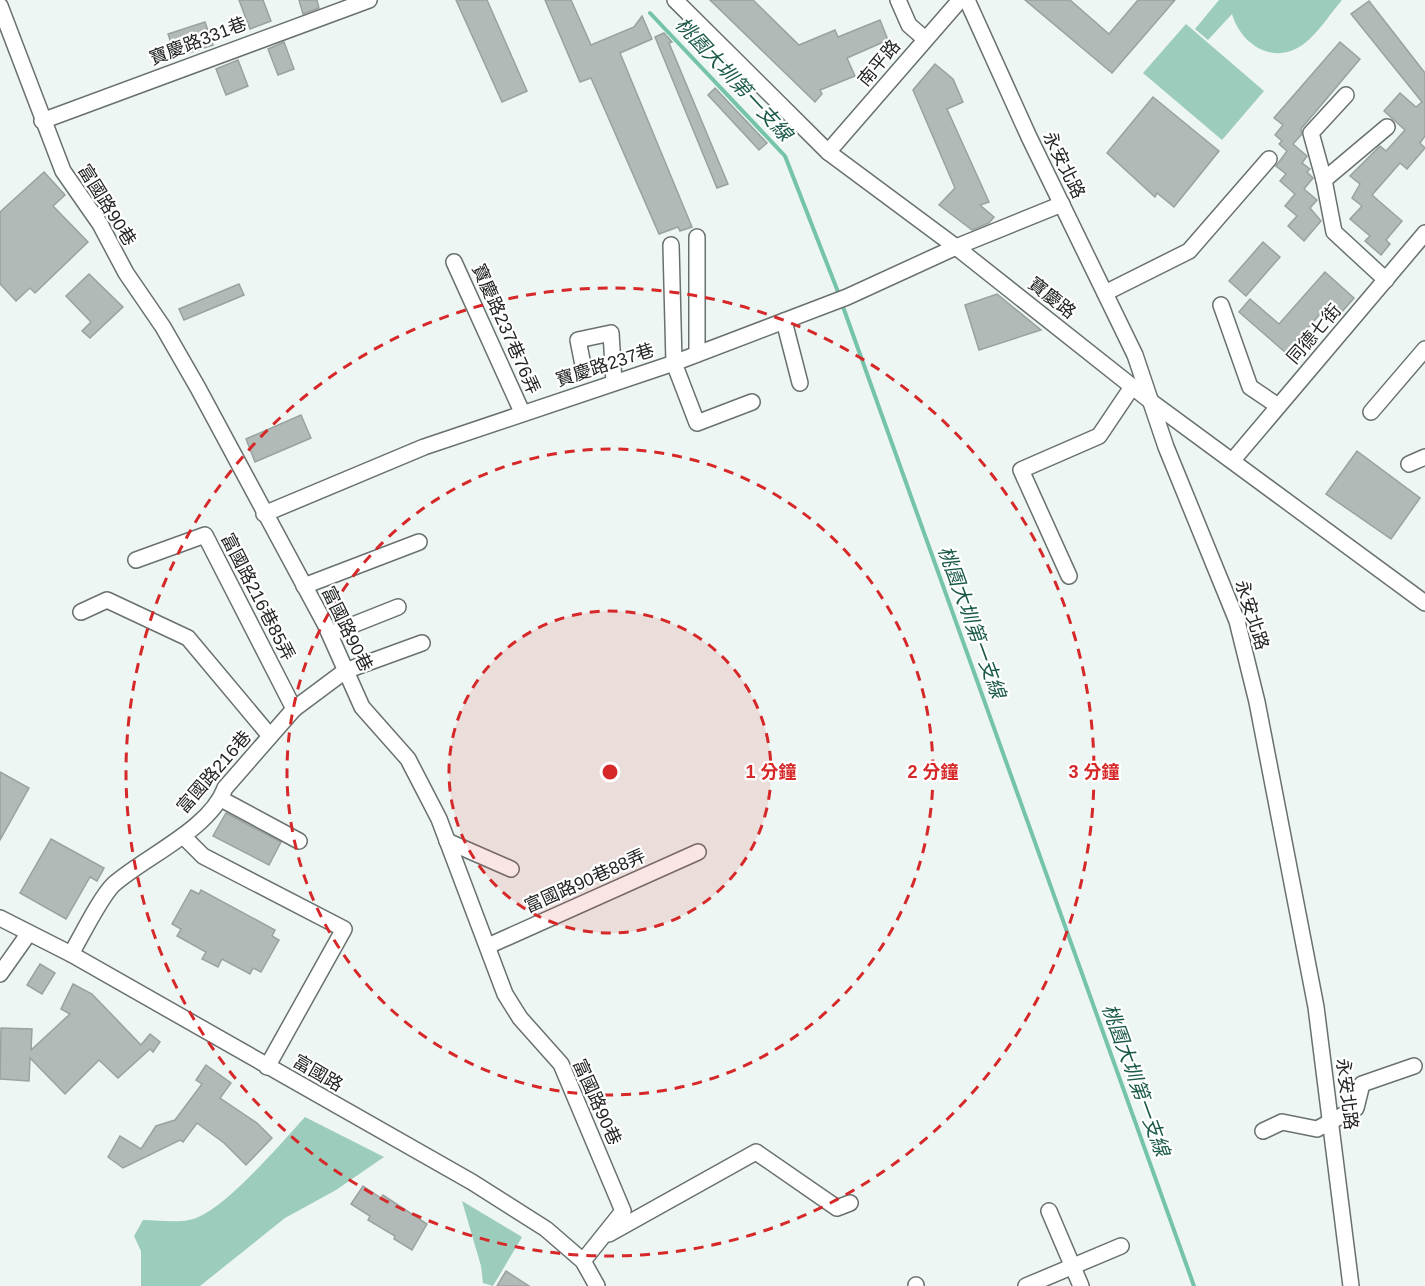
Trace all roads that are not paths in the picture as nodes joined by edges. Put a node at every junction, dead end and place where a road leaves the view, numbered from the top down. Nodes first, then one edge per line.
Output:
1 (369, 0) edge
2 (675, 0) edge
3 (898, 0) edge
4 (960, 0) edge
5 (967, 0) edge
6 (0, 6) edge
7 (924, 39) junction
8 (1346, 95) dead end
9 (42, 121) junction
10 (1387, 127) dead end
11 (828, 152) junction
12 (1269, 159) dead end
13 (1324, 180) junction
14 (1062, 204) junction
15 (697, 237) dead end
16 (1423, 239) edge
17 (671, 245) dead end
18 (956, 247) junction
19 (454, 262) dead end
20 (1386, 280) junction
21 (1104, 292) junction
22 (1221, 305) dead end
23 (784, 321) junction
24 (1425, 349) edge
25 (697, 354) junction
26 (674, 363) junction
27 (583, 364) dead end
28 (614, 382) junction
29 (800, 382) dead end
30 (1132, 387) junction
31 (752, 402) dead end
32 (1153, 403) junction
33 (1278, 406) junction
34 (522, 412) junction
35 (1371, 412) dead end
36 (1425, 457) edge
37 (1233, 460) junction
38 (1409, 464) dead end
39 (264, 514) junction
40 (419, 542) dead end
41 (136, 560) dead end
42 (1069, 576) dead end
43 (304, 586) junction
44 (1425, 603) edge
45 (398, 607) dead end
46 (81, 612) dead end
47 (330, 634) junction
48 (422, 643) dead end
49 (345, 671) junction
50 (294, 709) junction
51 (270, 736) junction
52 (221, 799) junction
53 (183, 836) junction
54 (299, 841) dead end
55 (447, 841) junction
56 (698, 852) dead end
57 (511, 869) dead end
58 (0, 918) edge
59 (29, 933) junction
60 (488, 946) junction
61 (70, 954) junction
62 (0, 974) edge
63 (1414, 1066) dead end
64 (267, 1067) junction
65 (1331, 1122) junction
66 (1263, 1131) dead end
67 (850, 1203) dead end
68 (1049, 1211) dead end
69 (602, 1238) junction
70 (1121, 1246) dead end
71 (583, 1261) junction
72 (1073, 1266) junction
73 (597, 1286) edge
74 (1026, 1286) edge
75 (1081, 1286) edge
76 (1351, 1286) edge

1 - 9 street, 寶慶路331巷
2 - 11 street, 寶慶路
3 - 7 street
4 - 7 street, 南平路
5 - 14 street, 永安北路
6 - 9 street, 富國路90巷
7 - 11 street, 南平路
8 - 13 street
9 - 39 street, 富國路90巷
10 - 13 street
11 - 18 street, 寶慶路
12 - 21 street
13 - 20 street
14 - 18 street, 寶慶路237巷
14 - 21 street, 永安北路
15 - 25 street
16 - 20 street, 同德七街
17 - 26 street
18 - 23 street, 寶慶路237巷
18 - 30 street, 寶慶路
19 - 34 street, 寶慶路237巷76弄
20 - 33 street, 同德七街
21 - 32 street, 永安北路
22 - 33 street
23 - 25 street, 寶慶路237巷
23 - 29 street
24 - 35 street
25 - 26 street, 寶慶路237巷
26 - 28 street, 寶慶路237巷
26 - 31 street
27 - 28 street
28 - 34 street, 寶慶路237巷
30 - 32 street, 寶慶路
30 - 42 street
32 - 37 street, 寶慶路
32 - 65 street, 永安北路
33 - 37 street, 同德七街
34 - 39 street, 寶慶路237巷
36 - 38 street
37 - 44 street, 寶慶路
39 - 43 street, 富國路90巷
40 - 43 street
41 - 50 street, 富國路216巷85弄
43 - 47 street, 富國路90巷
45 - 47 street
46 - 51 street
47 - 49 street, 富國路90巷
48 - 49 street, 富國路216巷
49 - 50 street, 富國路216巷
49 - 55 street, 富國路90巷
50 - 51 street, 富國路216巷
51 - 52 street, 富國路216巷
52 - 53 street, 富國路216巷
52 - 54 street
53 - 61 street, 富國路216巷
53 - 64 street
55 - 57 street
55 - 60 street, 富國路90巷
56 - 60 street, 富國路90巷88弄
58 - 59 street, 富國路
59 - 61 street, 富國路
59 - 62 street
60 - 69 street, 富國路90巷
61 - 64 street, 富國路
63 - 65 street
64 - 71 street, 富國路
65 - 66 street
65 - 76 street, 永安北路
67 - 69 street
68 - 72 street
69 - 71 street, 富國路90巷
70 - 72 street
71 - 73 street, 富國路
72 - 74 street
72 - 75 street

